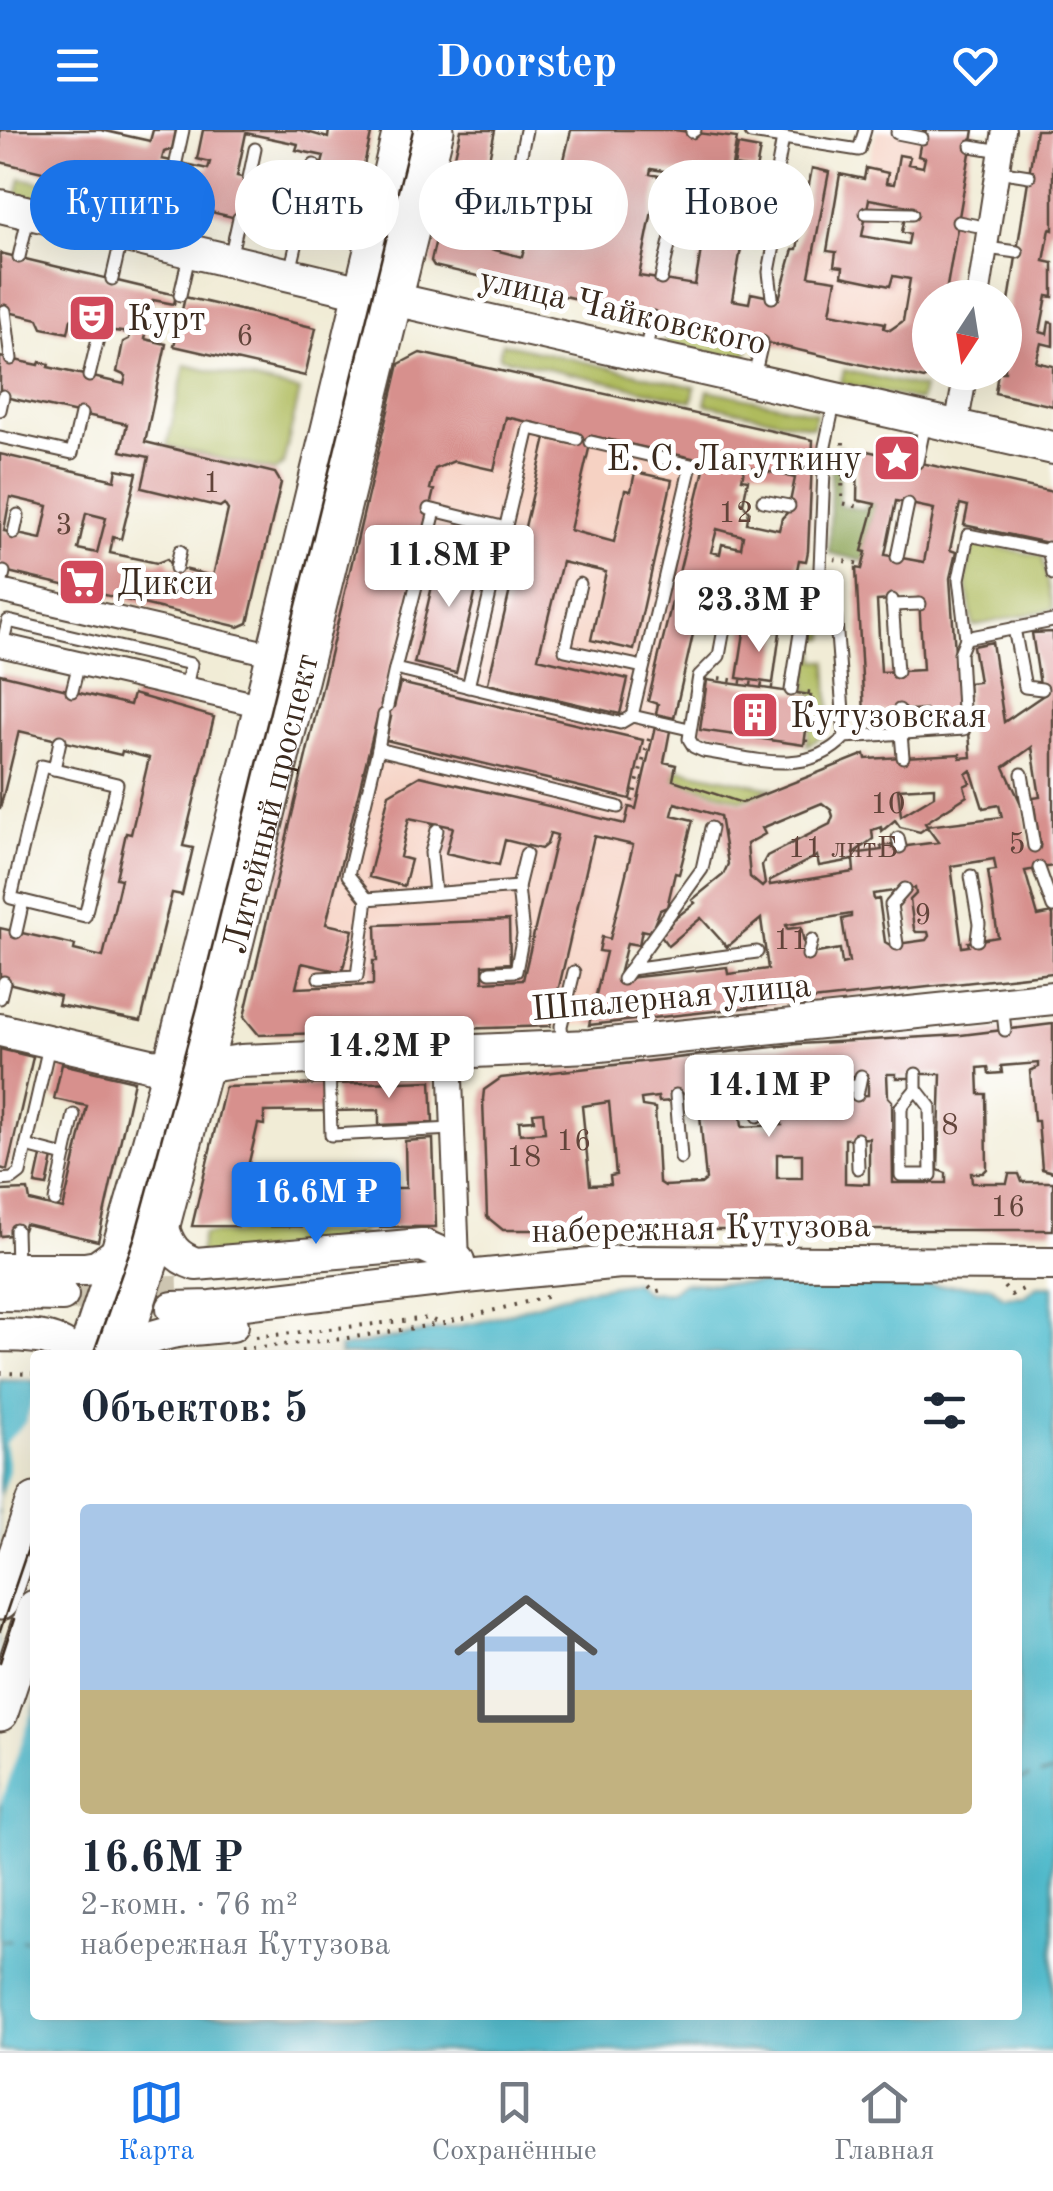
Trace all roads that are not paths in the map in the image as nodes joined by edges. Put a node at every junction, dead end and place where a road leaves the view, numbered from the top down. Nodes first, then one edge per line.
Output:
1 (183, 130) edge
2 (400, 130) edge
3 (436, 130) edge
4 (526, 130) edge
5 (752, 130) edge
6 (866, 130) edge
7 (897, 133) dead end
8 (783, 138) junction
9 (922, 138) dead end
10 (971, 146) dead end
11 (256, 149) dead end
12 (1001, 151) edge
13 (176, 160) edge
14 (253, 160) edge
15 (520, 160) edge
16 (779, 160) edge
17 (1029, 176) dead end
18 (15, 209) edge
19 (866, 213) dead end
20 (912, 214) dead end
21 (958, 222) dead end
22 (987, 238) junction
23 (235, 239) edge
24 (118, 250) edge
25 (186, 250) edge
26 (294, 250) edge
27 (668, 250) edge
28 (773, 250) edge
29 (190, 251) junction
30 (1017, 252) dead end
31 (19, 257) dead end
32 (230, 260) junction
33 (289, 274) junction
34 (112, 279) dead end
35 (661, 280) dead end
36 (981, 280) edge
37 (378, 295) junction
38 (180, 296) dead end
39 (772, 297) dead end
40 (5, 311) dead end
41 (653, 317) dead end
42 (101, 326) dead end
43 (762, 342) dead end
44 (644, 356) junction
45 (11, 359) dead end
46 (89, 376) dead end
47 (753, 381) junction
48 (957, 390) edge
49 (3, 396) dead end
50 (834, 400) junction
51 (0, 410) edge
52 (81, 414) dead end
53 (941, 423) junction
54 (0, 437) edge
55 (1053, 448) edge
56 (917, 462) dead end
57 (763, 500) dead end
58 (908, 504) dead end
59 (790, 506) dead end
60 (18, 515) dead end
61 (506, 528) junction
62 (14, 533) dead end
63 (180, 552) dead end
64 (897, 557) dead end
65 (1051, 559) edge
66 (176, 568) dead end
67 (2, 584) edge
68 (580, 584) dead end
69 (819, 593) junction
70 (920, 604) dead end
71 (1053, 621) edge
72 (1014, 628) junction
73 (724, 629) dead end
74 (966, 638) junction
75 (1, 645) edge
76 (289, 658) junction
77 (79, 663) junction
78 (643, 668) junction
79 (395, 669) junction
80 (897, 672) dead end
81 (468, 686) junction
82 (186, 688) junction
83 (791, 690) road end
84 (1042, 690) dead end
85 (72, 691) dead end
86 (262, 706) junction
87 (900, 710) dead end
88 (632, 716) junction
89 (689, 729) junction
90 (901, 733) junction
91 (845, 737) junction
92 (60, 741) dead end
93 (378, 750) junction
94 (903, 757) dead end
95 (54, 769) junction
96 (1022, 774) dead end
97 (618, 807) road end
98 (711, 828) dead end
99 (436, 830) dead end
100 (1034, 846) dead end
101 (526, 854) dead end
102 (1039, 868) dead end
103 (972, 876) dead end
104 (518, 887) junction
105 (905, 889) dead end
106 (435, 893) junction
107 (367, 899) junction
108 (23, 902) junction
109 (1053, 906) edge
110 (16, 932) dead end
111 (812, 940) dead end
112 (977, 940) dead end
113 (897, 944) dead end
114 (756, 952) dead end
115 (808, 955) dead end
116 (490, 972) dead end
117 (574, 972) dead end
118 (319, 978) dead end
119 (2, 996) edge
120 (0, 998) edge
121 (1053, 998) edge
122 (0, 1030) edge
123 (50, 1042) junction
124 (577, 1048) junction
125 (450, 1054) junction
126 (329, 1058) junction
127 (182, 1061) junction
128 (916, 1074) dead end
129 (756, 1086) dead end
130 (858, 1086) dead end
131 (824, 1088) dead end
132 (916, 1089) junction
133 (676, 1094) dead end
134 (74, 1115) dead end
135 (758, 1116) dead end
136 (452, 1129) junction
137 (857, 1139) dead end
138 (26, 1146) junction
139 (65, 1156) junction
140 (681, 1158) dead end
141 (858, 1168) dead end
142 (9, 1183) edge
143 (54, 1200) dead end
144 (162, 1225) junction
145 (16, 1230) dead end
146 (1053, 1247) edge
147 (122, 1250) junction
148 (458, 1261) junction
149 (1053, 1264) edge
150 (6, 1277) edge
151 (563, 1280) junction
152 (0, 1312) edge
153 (0, 1335) edge
154 (69, 1350) edge
155 (87, 1350) edge
156 (124, 1350) edge
157 (129, 1350) edge
158 (30, 1515) edge
159 (0, 1602) edge
160 (30, 1623) edge
161 (0, 1713) edge

1 - 13 lane
2 - 37 main road, Литейный проспект
3 - 37 main road, Литейный проспект
4 - 15 lane
5 - 8 lane
6 - 8 lane
7 - 9 lane
8 - 16 lane
10 - 12 lane
11 - 14 lane
12 - 17 lane
12 - 22 street
18 - 31 lane
19 - 20 lane
21 - 22 lane
22 - 30 lane
22 - 36 street
23 - 32 lane
24 - 34 lane
25 - 29 main road, улица Чайковского
26 - 33 lane
27 - 35 lane
28 - 39 lane
29 - 32 main road, улица Чайковского
29 - 38 lane
32 - 33 main road, улица Чайковского
33 - 37 main road, улица Чайковского
37 - 44 main road, улица Чайковского
37 - 76 main road, Литейный проспект
37 - 76 main road, Литейный проспект
40 - 45 lane
41 - 44 lane
42 - 46 lane
43 - 47 lane
44 - 47 main road, улица Чайковского
47 - 50 main road, улица Чайковского
48 - 53 street
49 - 51 lane
50 - 53 main road, улица Чайковского
50 - 69 lane
52 - 54 lane
53 - 55 main road, улица Чайковского
53 - 56 lane
57 - 59 lane
58 - 64 lane
60 - 62 lane
61 - 78 lane
61 - 79 lane
61 - 81 lane
63 - 66 lane
65 - 74 lane
67 - 76 street
68 - 78 lane
69 - 83 lane
69 - 91 lane
70 - 80 lane
71 - 72 lane
72 - 74 lane
72 - 84 lane
73 - 89 lane
74 - 90 lane
75 - 77 street
75 - 82 lane
76 - 86 main road, Литейный проспект
76 - 127 main road, Литейный проспект
77 - 82 street
77 - 85 lane
78 - 88 lane
79 - 81 lane
79 - 93 lane
81 - 88 lane
82 - 86 street
86 - 127 main road, Литейный проспект
87 - 90 lane
88 - 89 lane
89 - 91 lane
90 - 91 lane
90 - 94 lane
92 - 95 lane
93 - 97 lane
93 - 107 lane
95 - 108 lane
95 - 108 lane
96 - 100 lane
98 - 114 lane
99 - 106 lane
101 - 104 lane
102 - 109 lane
103 - 112 lane
104 - 106 lane
104 - 116 lane
105 - 113 lane
106 - 107 lane
107 - 118 lane
108 - 110 lane
111 - 115 lane
117 - 124 lane
119 - 120 lane
119 - 127 main road, Шпалерная улица
121 - 124 main road, Шпалерная улица
122 - 123 main road, Шпалерная улица
123 - 127 main road, Шпалерная улица
123 - 138 lane
124 - 125 main road, Шпалерная улица
125 - 126 main road, Шпалерная улица
125 - 136 street
126 - 127 main road, Шпалерная улица
126 - 136 lane
127 - 144 main road, Литейный проспект
127 - 147 main road, Литейный проспект
128 - 132 lane
129 - 135 lane
130 - 131 lane
132 - 132 lane
133 - 140 lane
134 - 139 lane
136 - 148 street
137 - 141 lane
138 - 139 lane
138 - 142 lane
139 - 143 lane
144 - 148 main road
144 - 156 main road, Литейный проспект
145 - 150 lane
146 - 148 main road, набережная Кутузова
147 - 150 main road
147 - 155 main road, Литейный проспект
148 - 151 main road, набережная Кутузова
149 - 151 main road, набережная Кутузова
150 - 152 main road
151 - 157 main road
153 - 154 main road
158 - 159 main road
160 - 161 main road

